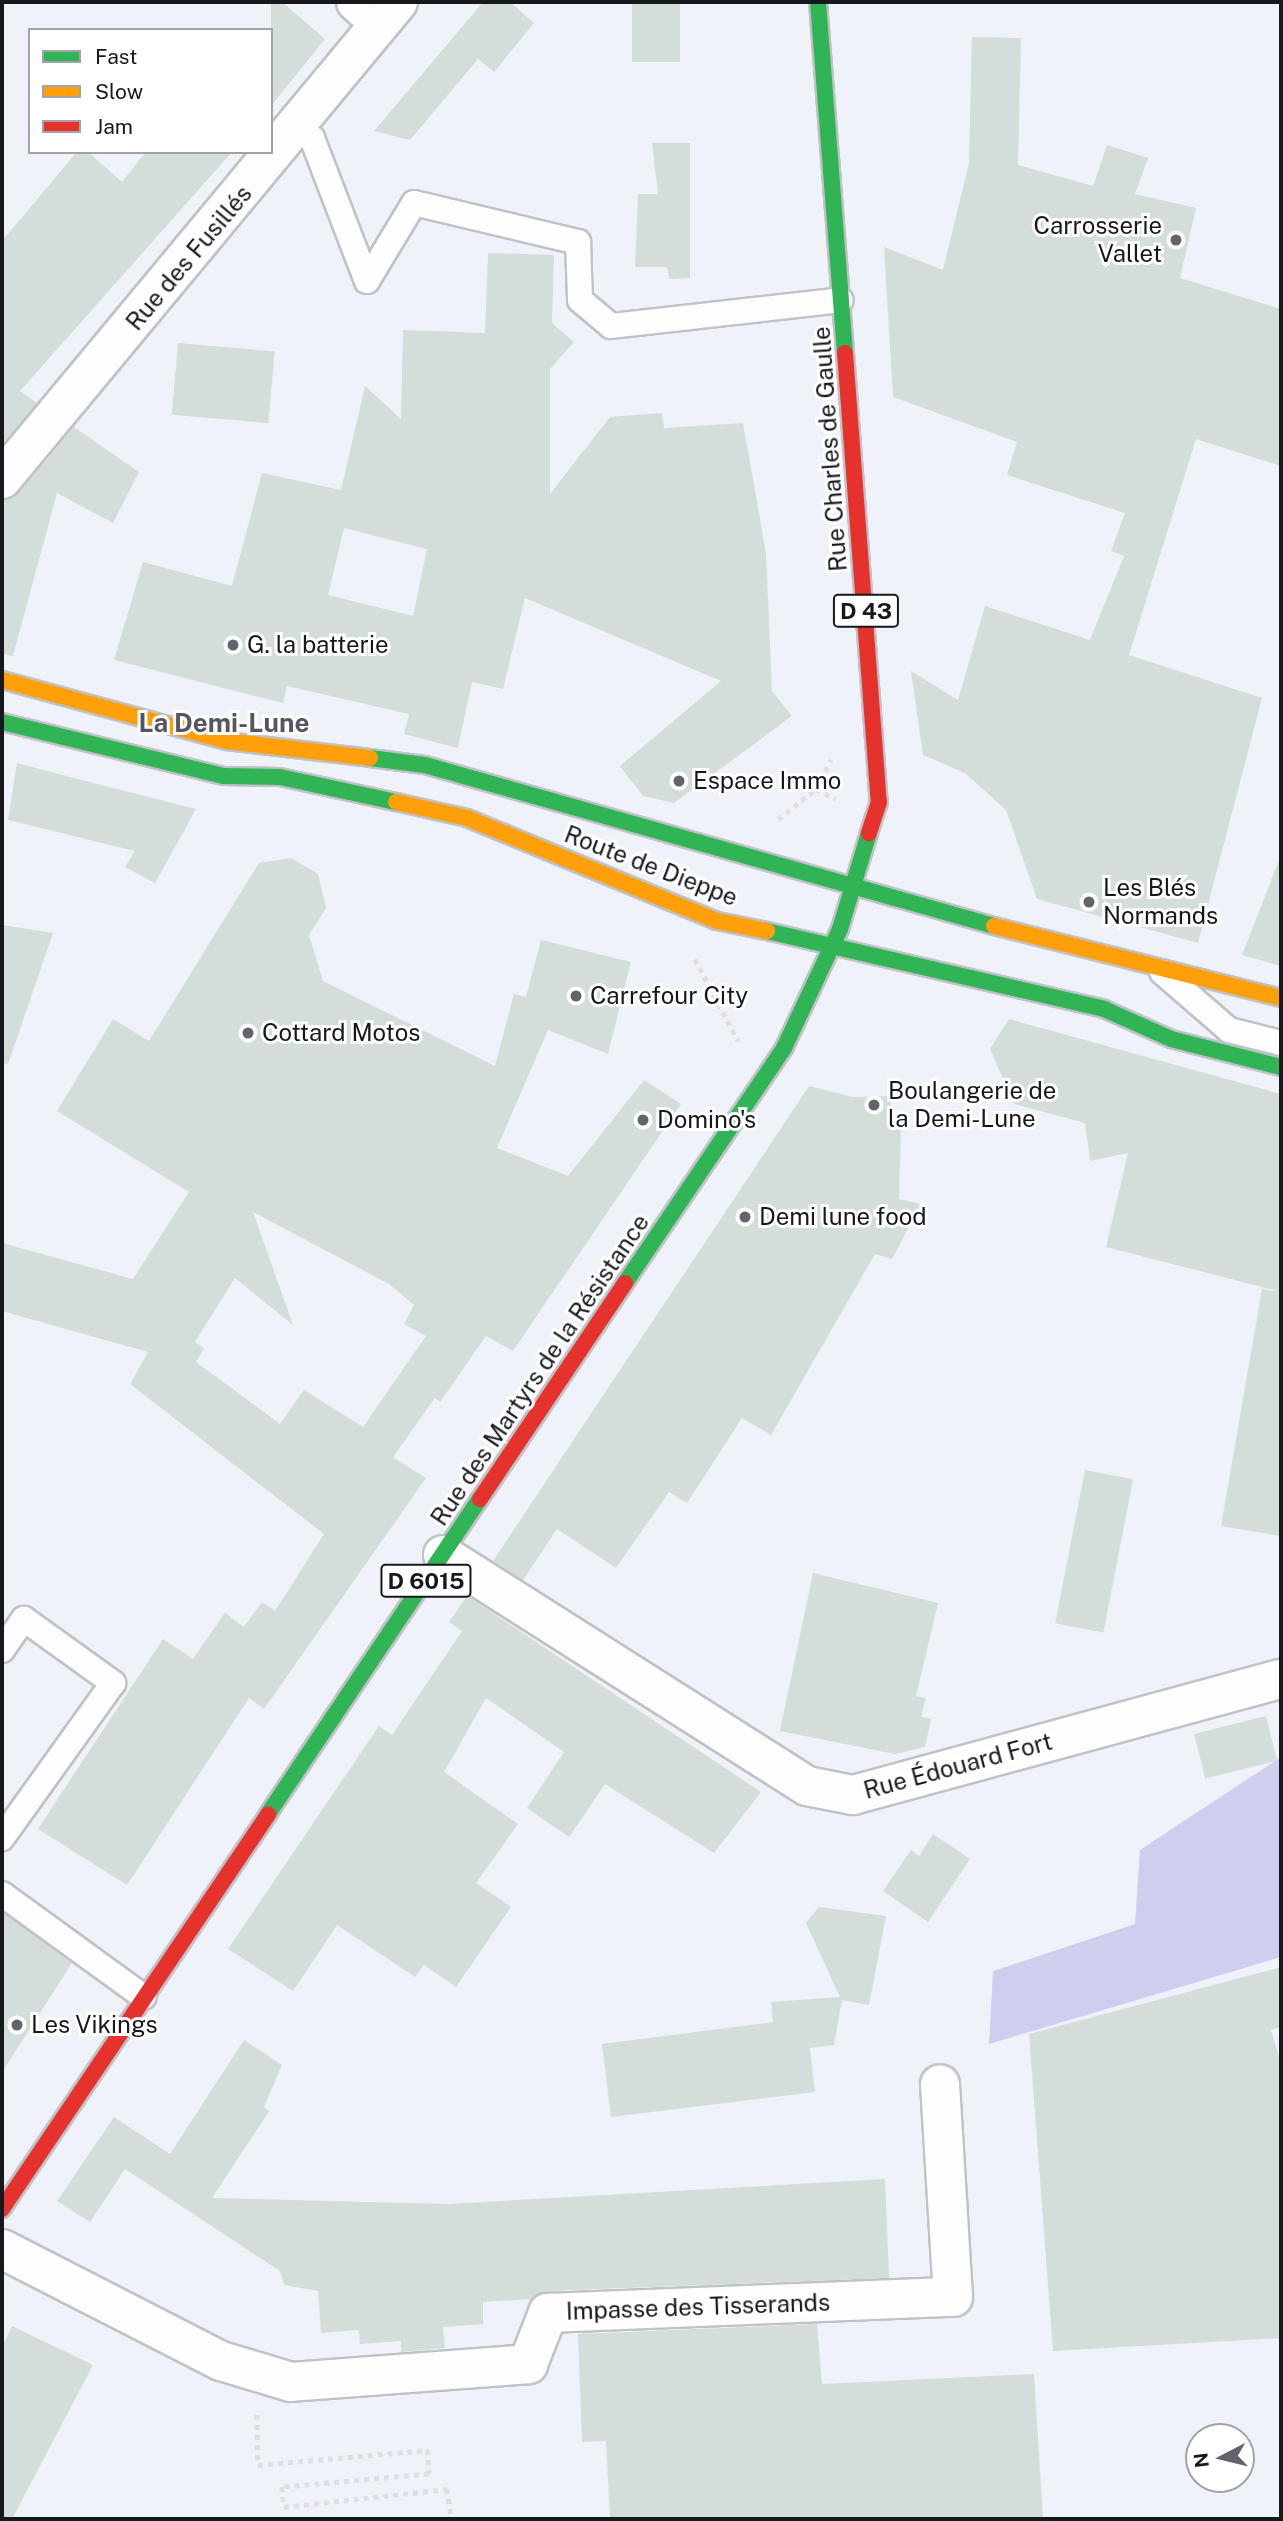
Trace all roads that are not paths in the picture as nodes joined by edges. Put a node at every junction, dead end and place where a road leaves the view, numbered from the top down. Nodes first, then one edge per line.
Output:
1 (818, 2) edge
2 (378, 9) edge
3 (293, 130) junction
4 (273, 154) edge
5 (273, 154) edge
6 (841, 300) junction
7 (2, 479) edge
8 (2, 680) edge
9 (2, 722) edge
10 (850, 889) junction
11 (840, 929) joint
12 (834, 944) junction
13 (1150, 962) junction
14 (1281, 998) edge
15 (1281, 1043) edge
16 (1281, 1067) edge
17 (443, 1555) junction
18 (2, 1650) edge
19 (1281, 1679) edge
20 (2, 1838) edge
21 (2, 1894) edge
22 (144, 1997) junction
23 (940, 2084) dead end
24 (2, 2209) edge
25 (2, 2249) edge

1 - 6 main road, Rue Charles de Gaulle / D 43
2 - 3 street, Rue des Fusillés
3 - 4 street, Rue des Fusillés
3 - 6 lane
5 - 7 street, Rue des Fusillés
6 - 10 main road, Rue Charles de Gaulle / D 43
8 - 10 main road, Route de Dieppe
9 - 12 main road, Route de Dieppe
10 - 11 main road, Rue Charles de Gaulle / D 43
10 - 13 main road, Route de Dieppe
11 - 12 main road, Rue des Martyrs de la Résistance / D 6015
12 - 16 main road, Route de Dieppe
12 - 17 main road, Rue des Martyrs de la Résistance / D 6015
13 - 14 main road, Route de Dieppe
13 - 15 lane
17 - 19 street, Rue Édouard Fort
17 - 22 main road, Rue des Martyrs de la Résistance / D 6015
18 - 20 lane
21 - 22 lane
22 - 24 main road, Rue des Martyrs de la Résistance / D 6015
23 - 25 street, Impasse des Tisserands

